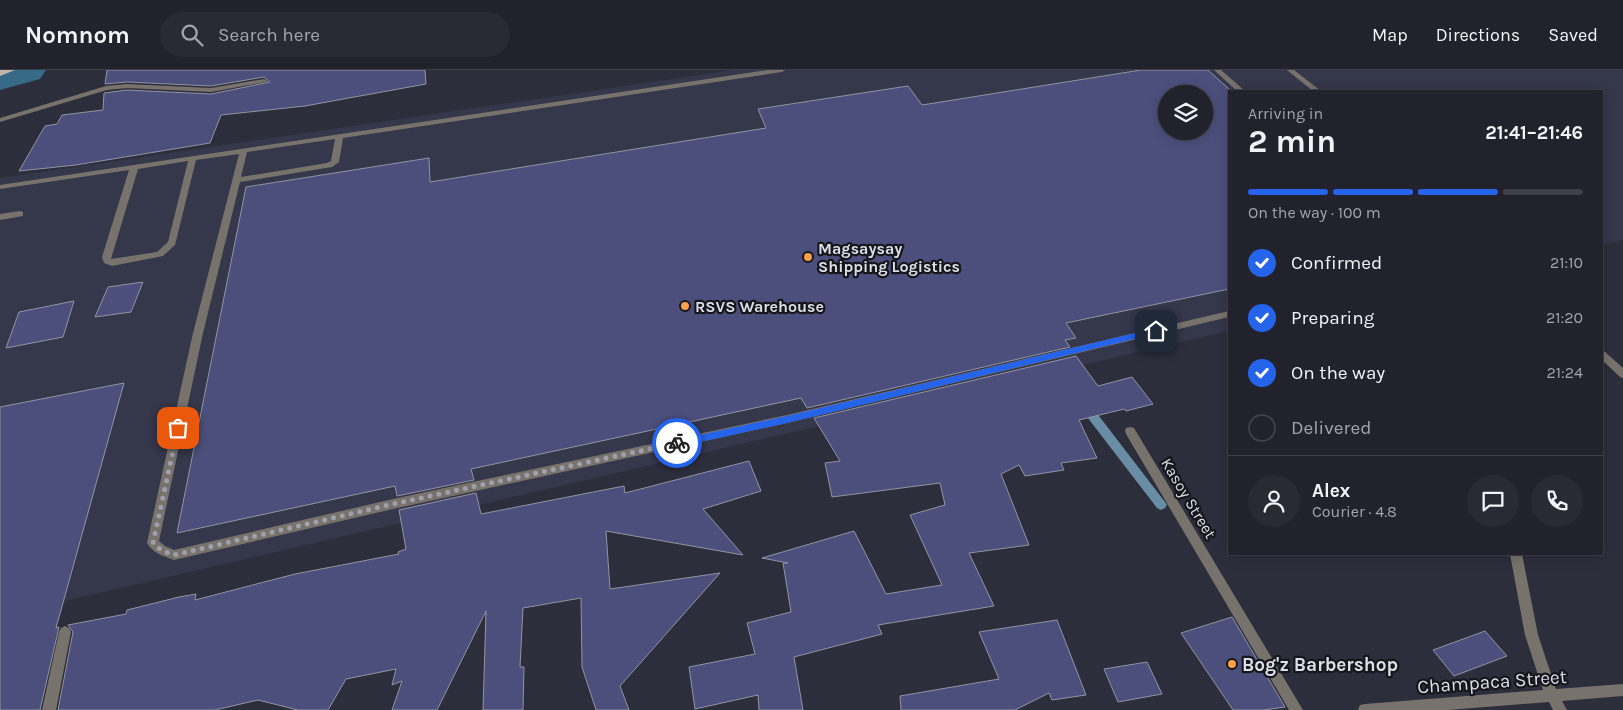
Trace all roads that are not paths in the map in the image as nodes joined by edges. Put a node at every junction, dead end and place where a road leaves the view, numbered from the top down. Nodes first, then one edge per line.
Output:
1 (11, 70) edge
2 (782, 70) edge
3 (1217, 70) edge
4 (1290, 70) edge
5 (0, 73) edge
6 (264, 81) dead end
7 (1240, 90) edge
8 (1316, 90) edge
9 (0, 120) edge
10 (339, 138) junction
11 (243, 152) junction
12 (192, 159) junction
13 (134, 168) junction
14 (238, 180) junction
15 (0, 188) edge
16 (20, 214) dead end
17 (0, 217) edge
18 (1228, 314) edge
19 (1603, 355) edge
20 (1623, 374) edge
21 (1130, 431) dead end
22 (1516, 555) edge
23 (65, 632) dead end
24 (1623, 690) edge
25 (1550, 696) junction
26 (49, 710) edge
27 (1296, 710) edge
28 (1365, 710) edge
29 (1560, 710) edge

1 - 5 main road
2 - 10 street
3 - 7 street
4 - 8 street
6 - 9 street
10 - 11 street
10 - 14 street
11 - 12 street
11 - 14 street
12 - 13 street
12 - 13 street
13 - 15 street
14 - 18 street
16 - 17 street
19 - 20 street
21 - 27 street, Kasoy Street
22 - 25 street
23 - 26 street
24 - 25 street, Champaca Street
25 - 28 street, Champaca Street
25 - 29 street

